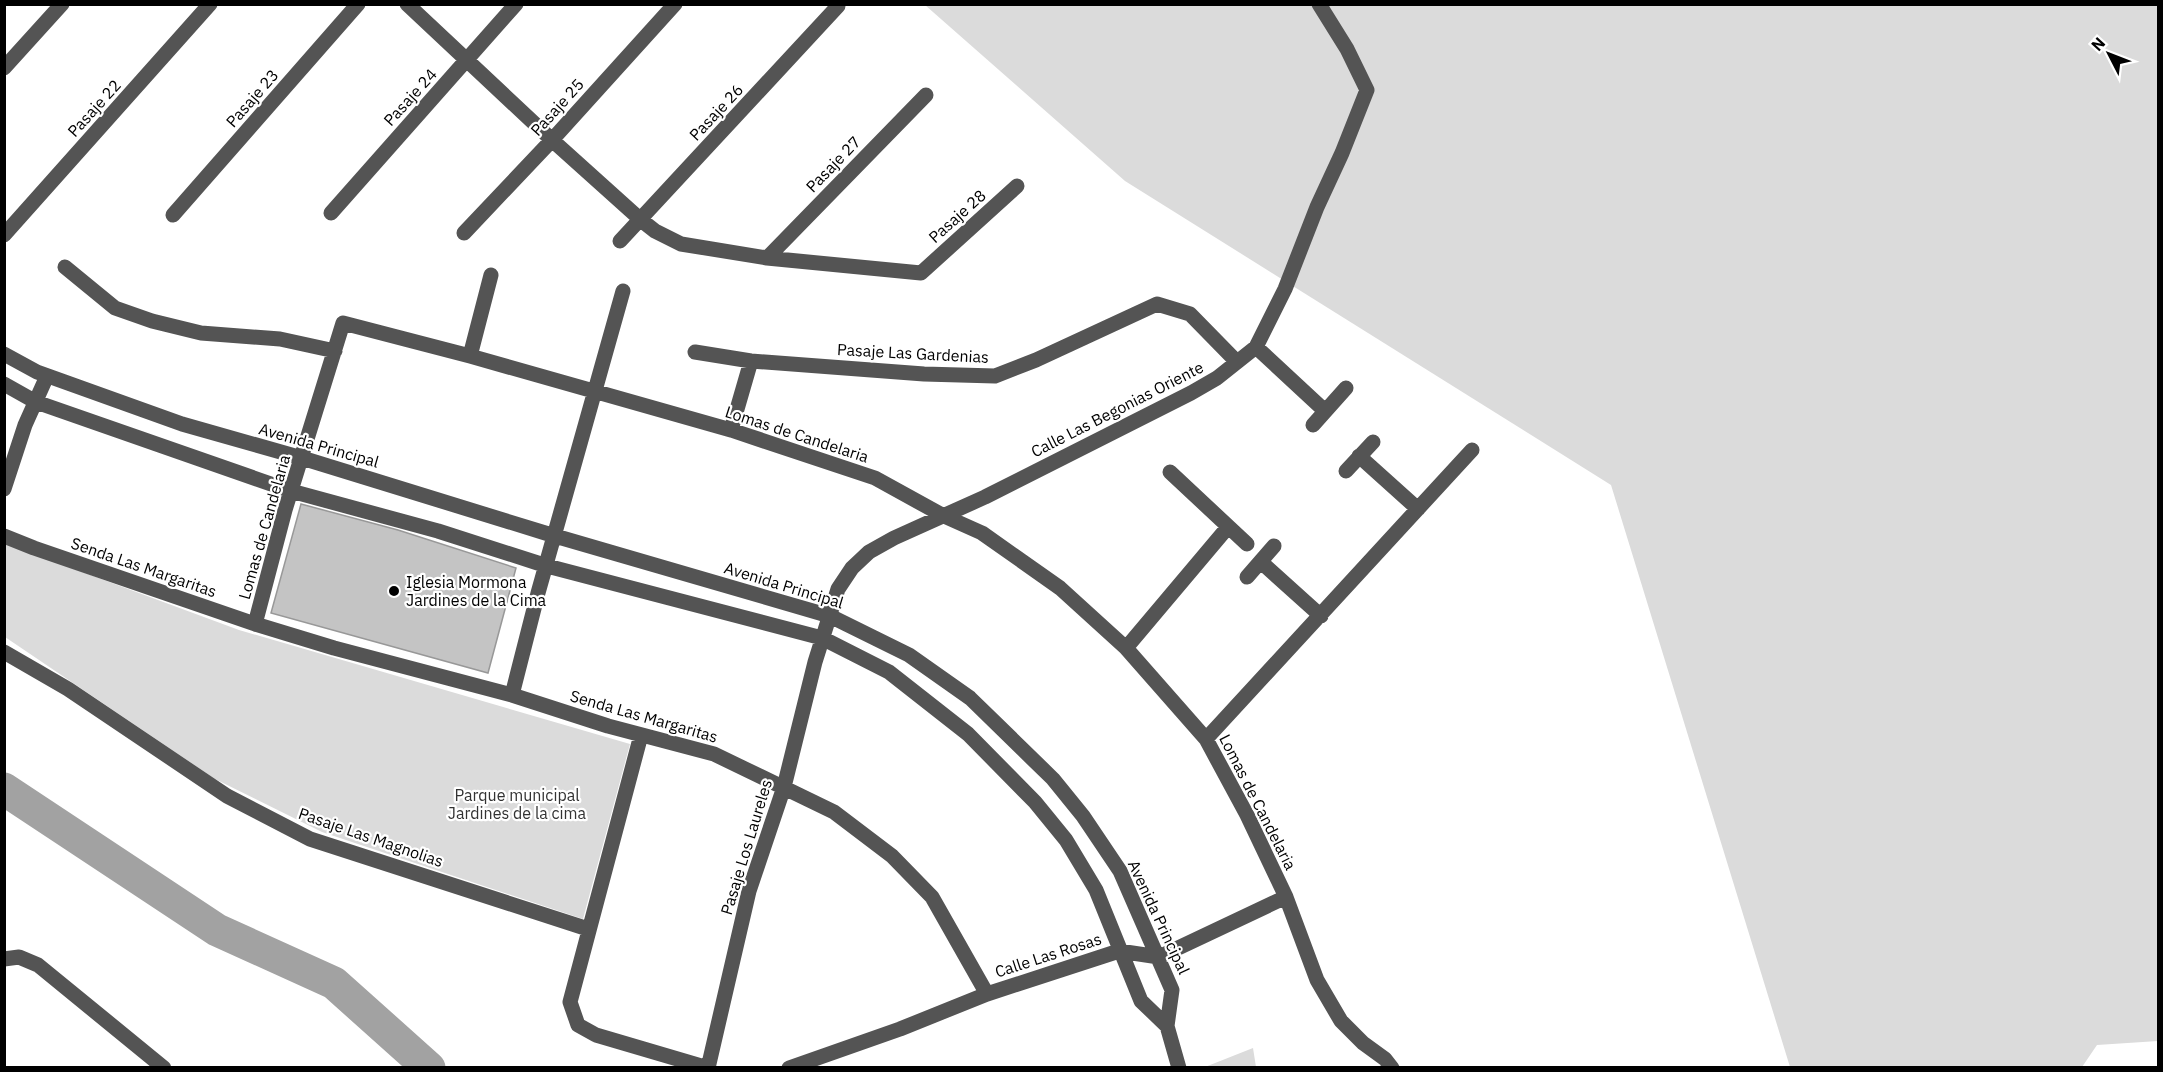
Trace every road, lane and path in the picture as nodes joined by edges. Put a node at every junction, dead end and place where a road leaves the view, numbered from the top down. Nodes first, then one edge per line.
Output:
1 (62, 4) edge
2 (210, 4) edge
3 (358, 4) edge
4 (407, 4) edge
5 (516, 4) edge
6 (675, 4) edge
7 (1319, 4) edge
8 (838, 6) edge
9 (467, 60) junction
10 (4, 68) edge
11 (926, 95) dead end
12 (552, 140) junction
13 (1017, 186) dead end
14 (331, 213) dead end
15 (173, 215) dead end
16 (641, 219) junction
17 (464, 233) dead end
18 (4, 235) edge
19 (620, 242) dead end
20 (767, 258) junction
21 (65, 267) dead end
22 (491, 275) dead end
23 (623, 291) dead end
24 (1256, 347) junction
25 (335, 351) junction
26 (695, 352) dead end
27 (4, 354) edge
28 (470, 356) junction
29 (751, 361) junction
30 (1238, 362) junction
31 (47, 375) junction
32 (4, 384) edge
33 (1346, 388) dead end
34 (595, 391) junction
35 (36, 402) junction
36 (1325, 411) junction
37 (1313, 425) dead end
38 (731, 430) junction
39 (1373, 442) dead end
40 (1472, 450) dead end
41 (1359, 456) junction
42 (302, 458) junction
43 (1346, 471) dead end
44 (1170, 472) dead end
45 (4, 489) edge
46 (291, 491) junction
47 (1418, 509) junction
48 (944, 516) junction
49 (1228, 527) junction
50 (4, 536) edge
51 (555, 536) junction
52 (1247, 543) dead end
53 (1274, 546) dead end
54 (1261, 562) junction
55 (547, 566) junction
56 (1247, 577) dead end
57 (830, 616) junction
58 (1321, 616) junction
59 (255, 624) junction
60 (822, 638) junction
61 (1126, 648) junction
62 (4, 652) edge
63 (512, 695) junction
64 (641, 735) junction
65 (1206, 739) junction
66 (784, 787) junction
67 (1286, 897) junction
68 (588, 929) junction
69 (1119, 951) junction
70 (1159, 957) junction
71 (4, 959) edge
72 (987, 994) junction
73 (1167, 1026) junction
74 (161, 1067) edge
75 (708, 1068) edge
76 (789, 1068) edge
77 (1179, 1068) edge
78 (1392, 1068) edge

1 - 10 street
2 - 18 street, Pasaje 22
3 - 15 street, Pasaje 23
4 - 9 street
5 - 9 street, Pasaje 24
6 - 12 street, Pasaje 25
7 - 24 street, Calle Las Begonias Oriente
8 - 16 street, Pasaje 26
9 - 12 street
9 - 14 street, Pasaje 24
11 - 20 street, Pasaje 27
12 - 16 street
12 - 17 street, Pasaje 25
13 - 20 street, Pasaje 28
16 - 19 street, Pasaje 26
16 - 20 street
21 - 25 street
22 - 28 street
23 - 34 street
24 - 30 street, Calle Las Begonias Oriente
24 - 36 street
25 - 28 street, Lomas de Candelaria
25 - 42 street, Lomas de Candelaria
26 - 29 street, Pasaje Las Gardenias
27 - 31 street, Avenida Principal
28 - 34 street, Lomas de Candelaria
29 - 30 street, Pasaje Las Gardenias
29 - 38 street
30 - 48 street, Calle Las Begonias Oriente
31 - 35 street
31 - 42 street, Avenida Principal
32 - 35 street
33 - 36 street
34 - 38 street, Lomas de Candelaria
34 - 51 street
35 - 45 street
35 - 46 street
36 - 37 street
38 - 48 street, Lomas de Candelaria
39 - 41 street
40 - 47 street
41 - 43 street
41 - 47 street
42 - 46 street, Lomas de Candelaria
42 - 51 street, Avenida Principal
44 - 49 street
46 - 55 street
46 - 59 street, Lomas de Candelaria
47 - 58 street
48 - 57 street, Calle Las Begonias Oriente
48 - 61 street, Lomas de Candelaria
49 - 52 street
49 - 61 street
50 - 59 street, Senda Las Margaritas
51 - 55 street
51 - 57 street, Avenida Principal
53 - 54 street
54 - 56 street
54 - 58 street
55 - 60 street
55 - 63 street
57 - 60 street, Calle Las Begonias Oriente
57 - 70 street, Avenida Principal
58 - 65 street
59 - 63 street, Senda Las Margaritas
60 - 66 street, Pasaje Los Laureles
60 - 69 street
61 - 65 street, Lomas de Candelaria
62 - 68 street, Pasaje Las Magnolias
63 - 64 street, Senda Las Margaritas
64 - 66 street, Senda Las Margaritas
64 - 68 street
65 - 67 street, Lomas de Candelaria
66 - 72 street, Senda Las Margaritas
66 - 75 street, Pasaje Los Laureles
67 - 70 street
67 - 78 street, Lomas de Candelaria
68 - 75 street
69 - 70 street, Calle Las Rosas
69 - 72 street, Calle Las Rosas
69 - 73 street
70 - 73 street, Avenida Principal
71 - 74 street
72 - 76 street
73 - 77 street

